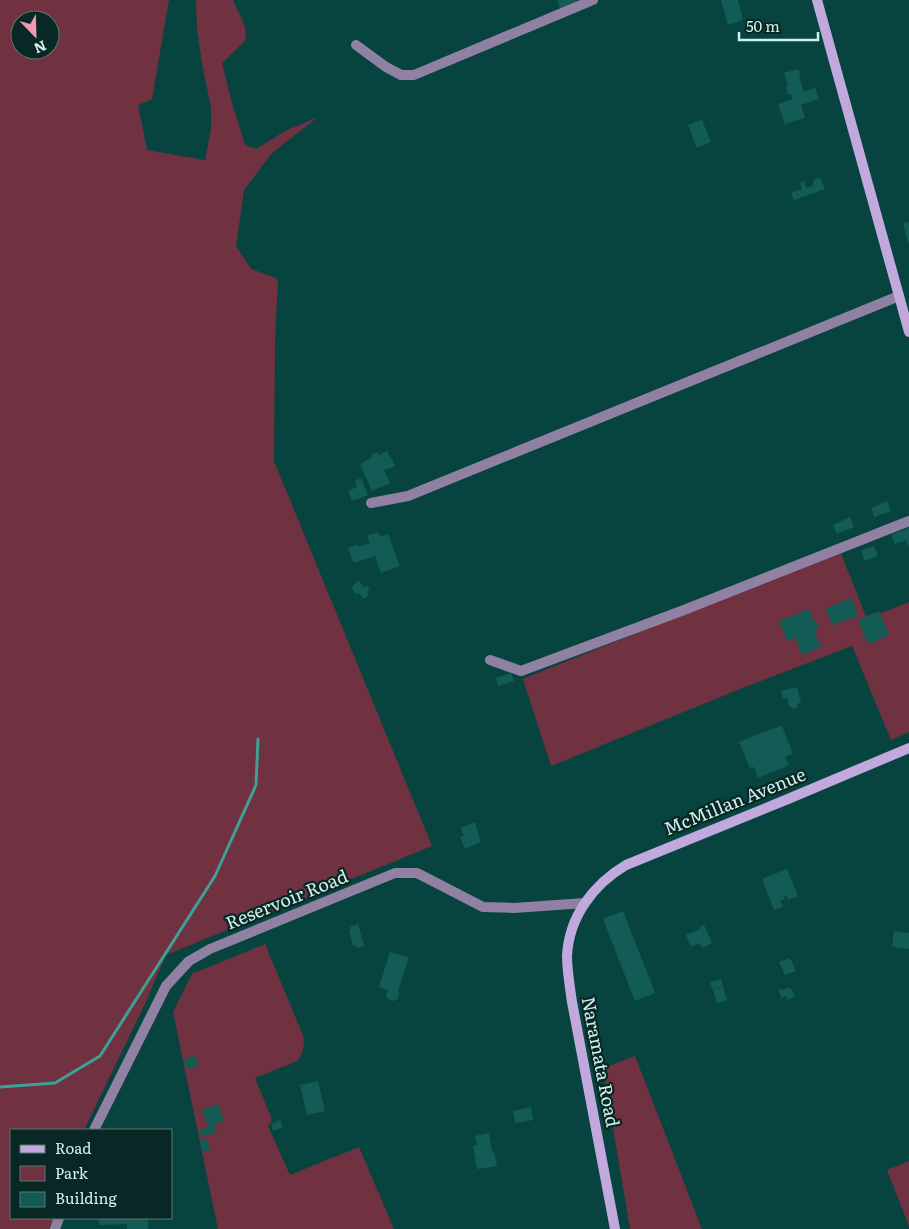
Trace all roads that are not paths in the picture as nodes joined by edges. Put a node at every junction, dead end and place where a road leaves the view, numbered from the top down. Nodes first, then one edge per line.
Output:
1 (593, 0) edge
2 (817, 0) edge
3 (356, 45) dead end
4 (899, 296) junction
5 (909, 332) edge
6 (371, 503) dead end
7 (909, 521) edge
8 (490, 660) dead end
9 (909, 748) edge
10 (585, 903) junction
11 (94, 1129) edge
12 (616, 1229) edge

1 - 3 street
2 - 4 main road
4 - 5 main road
4 - 6 street
7 - 8 street
9 - 10 main road, McMillan Avenue
10 - 11 street, Reservoir Road
10 - 12 main road, Naramata Road

